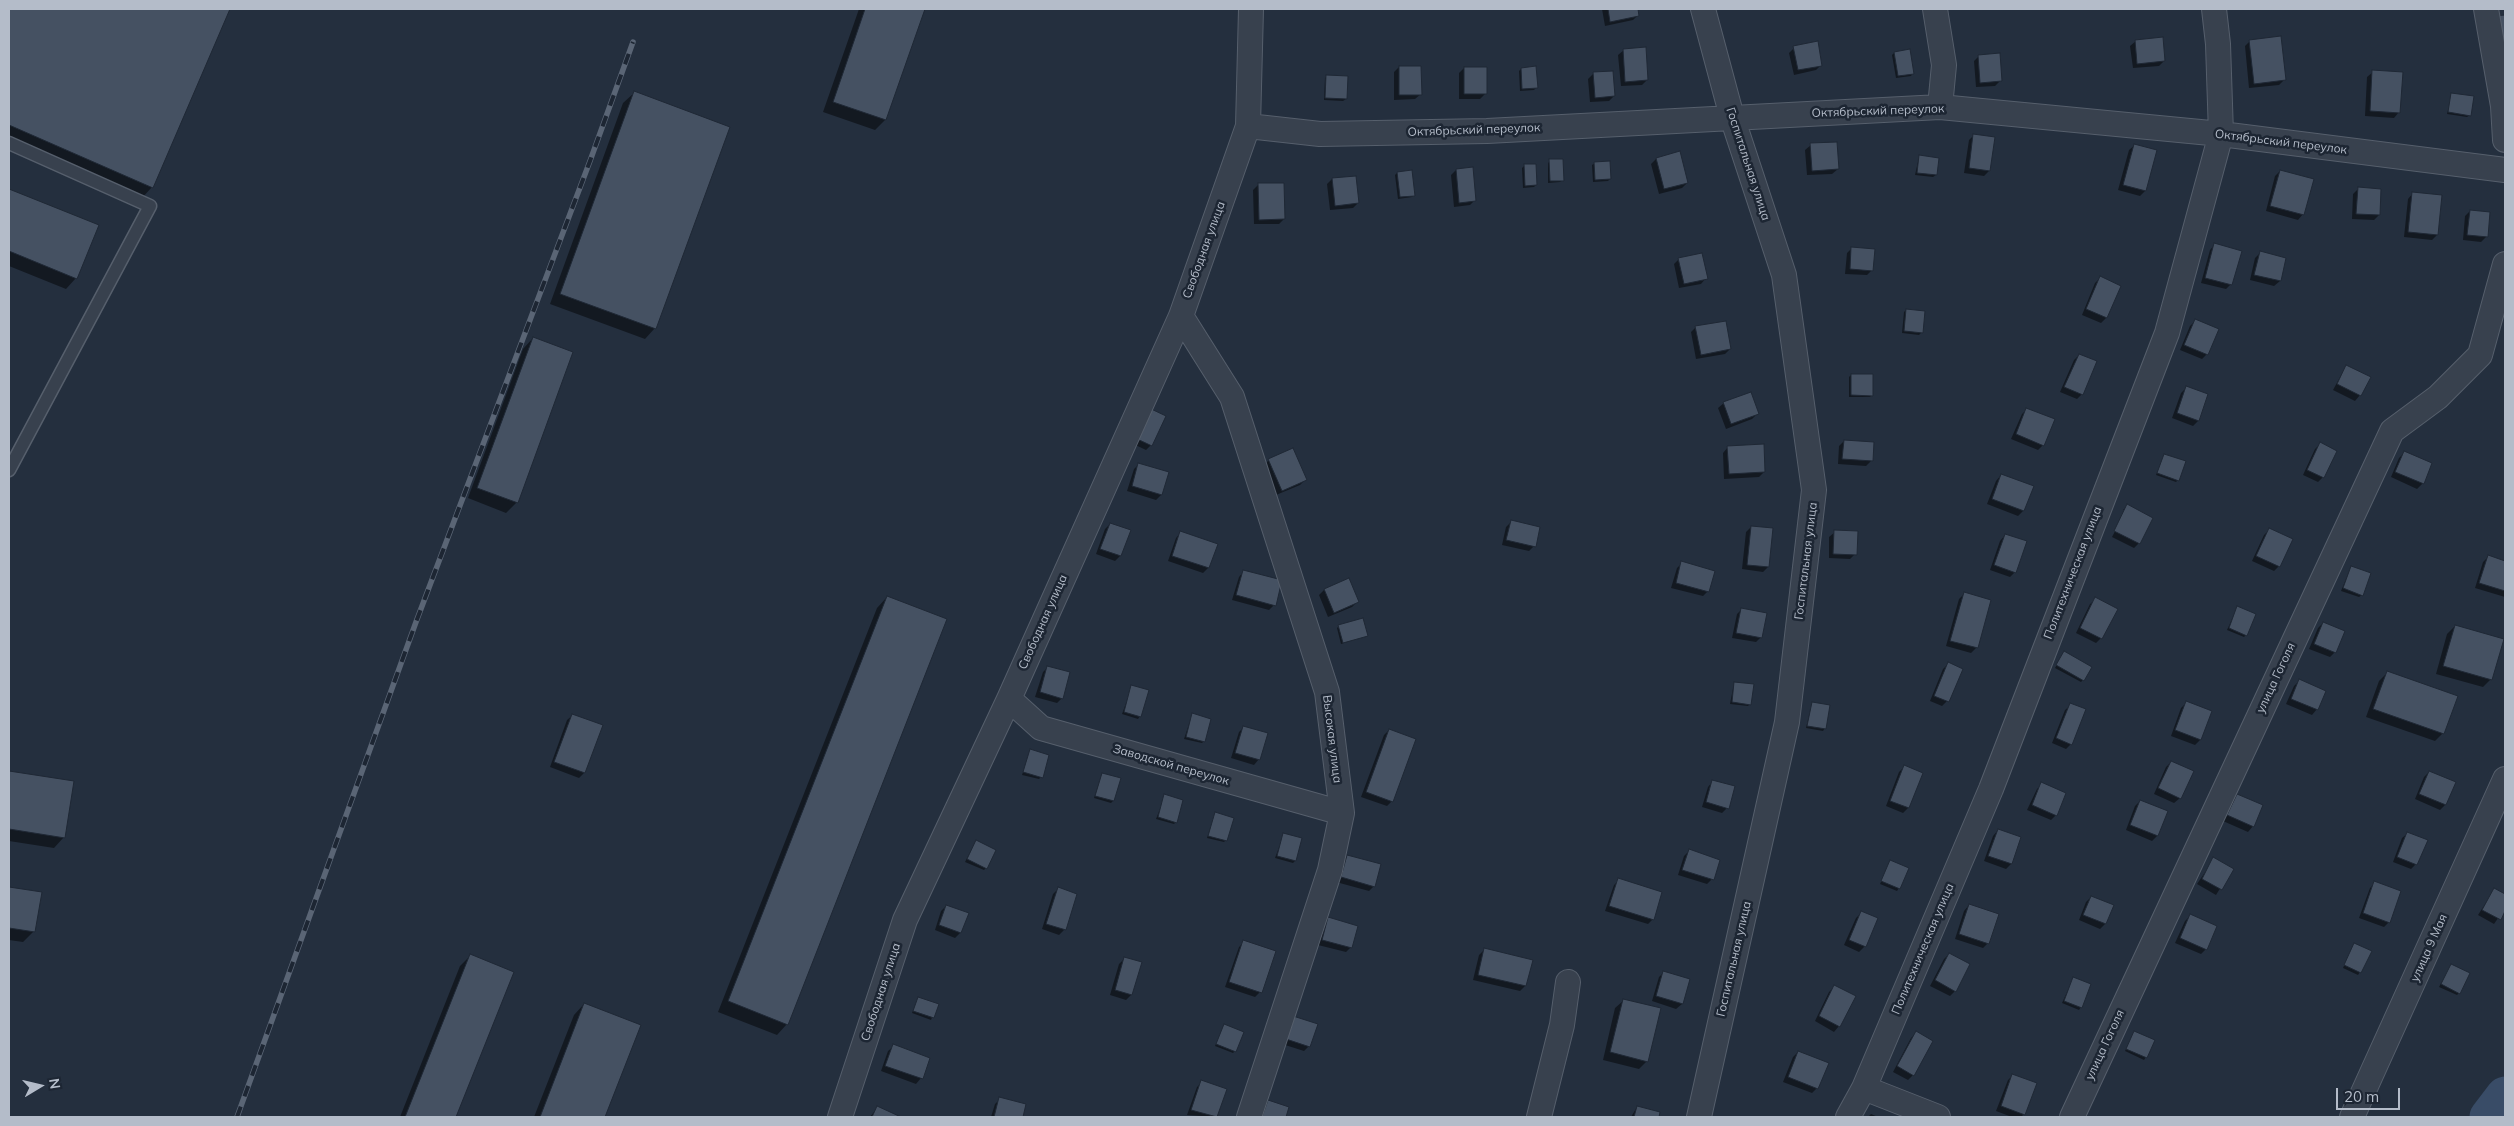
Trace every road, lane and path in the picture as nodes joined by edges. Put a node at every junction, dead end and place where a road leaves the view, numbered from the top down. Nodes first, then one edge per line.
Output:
1 (1251, 9) edge
2 (1703, 9) edge
3 (1935, 9) edge
4 (2214, 9) edge
5 (2486, 9) edge
6 (1940, 107) junction
7 (1732, 117) junction
8 (1248, 126) junction
9 (2221, 134) junction
10 (2505, 140) edge
11 (9, 143) edge
12 (2505, 170) edge
13 (2505, 264) edge
14 (1181, 316) junction
15 (9, 470) edge
16 (1009, 699) junction
17 (2505, 779) edge
18 (1342, 813) junction
19 (1568, 982) dead end
20 (1864, 1088) junction
21 (840, 1117) edge
22 (1249, 1117) edge
23 (1539, 1117) edge
24 (1699, 1117) edge
25 (1848, 1117) edge
26 (1938, 1117) edge
27 (2072, 1117) edge
28 (2352, 1117) edge

1 - 8 street, Свободная улица
2 - 7 street, Госпитальная улица
3 - 6 street
4 - 9 street, Политехническая улица
5 - 10 street
6 - 7 street, Октябрьский переулок
6 - 9 street, Октябрьский переулок
7 - 8 street, Октябрьский переулок
7 - 24 street, Госпитальная улица
8 - 14 street, Свободная улица
9 - 12 street, Октябрьский переулок
9 - 20 street, Политехническая улица
11 - 15 lane
13 - 27 street, улица Гоголя
14 - 16 street, Свободная улица
14 - 18 street, Высокая улица
16 - 18 street, Заводской переулок
16 - 21 street, Свободная улица
17 - 28 street, улица 9 Мая
18 - 22 street, Высокая улица
19 - 23 street
20 - 25 street, Политехническая улица
20 - 26 street

